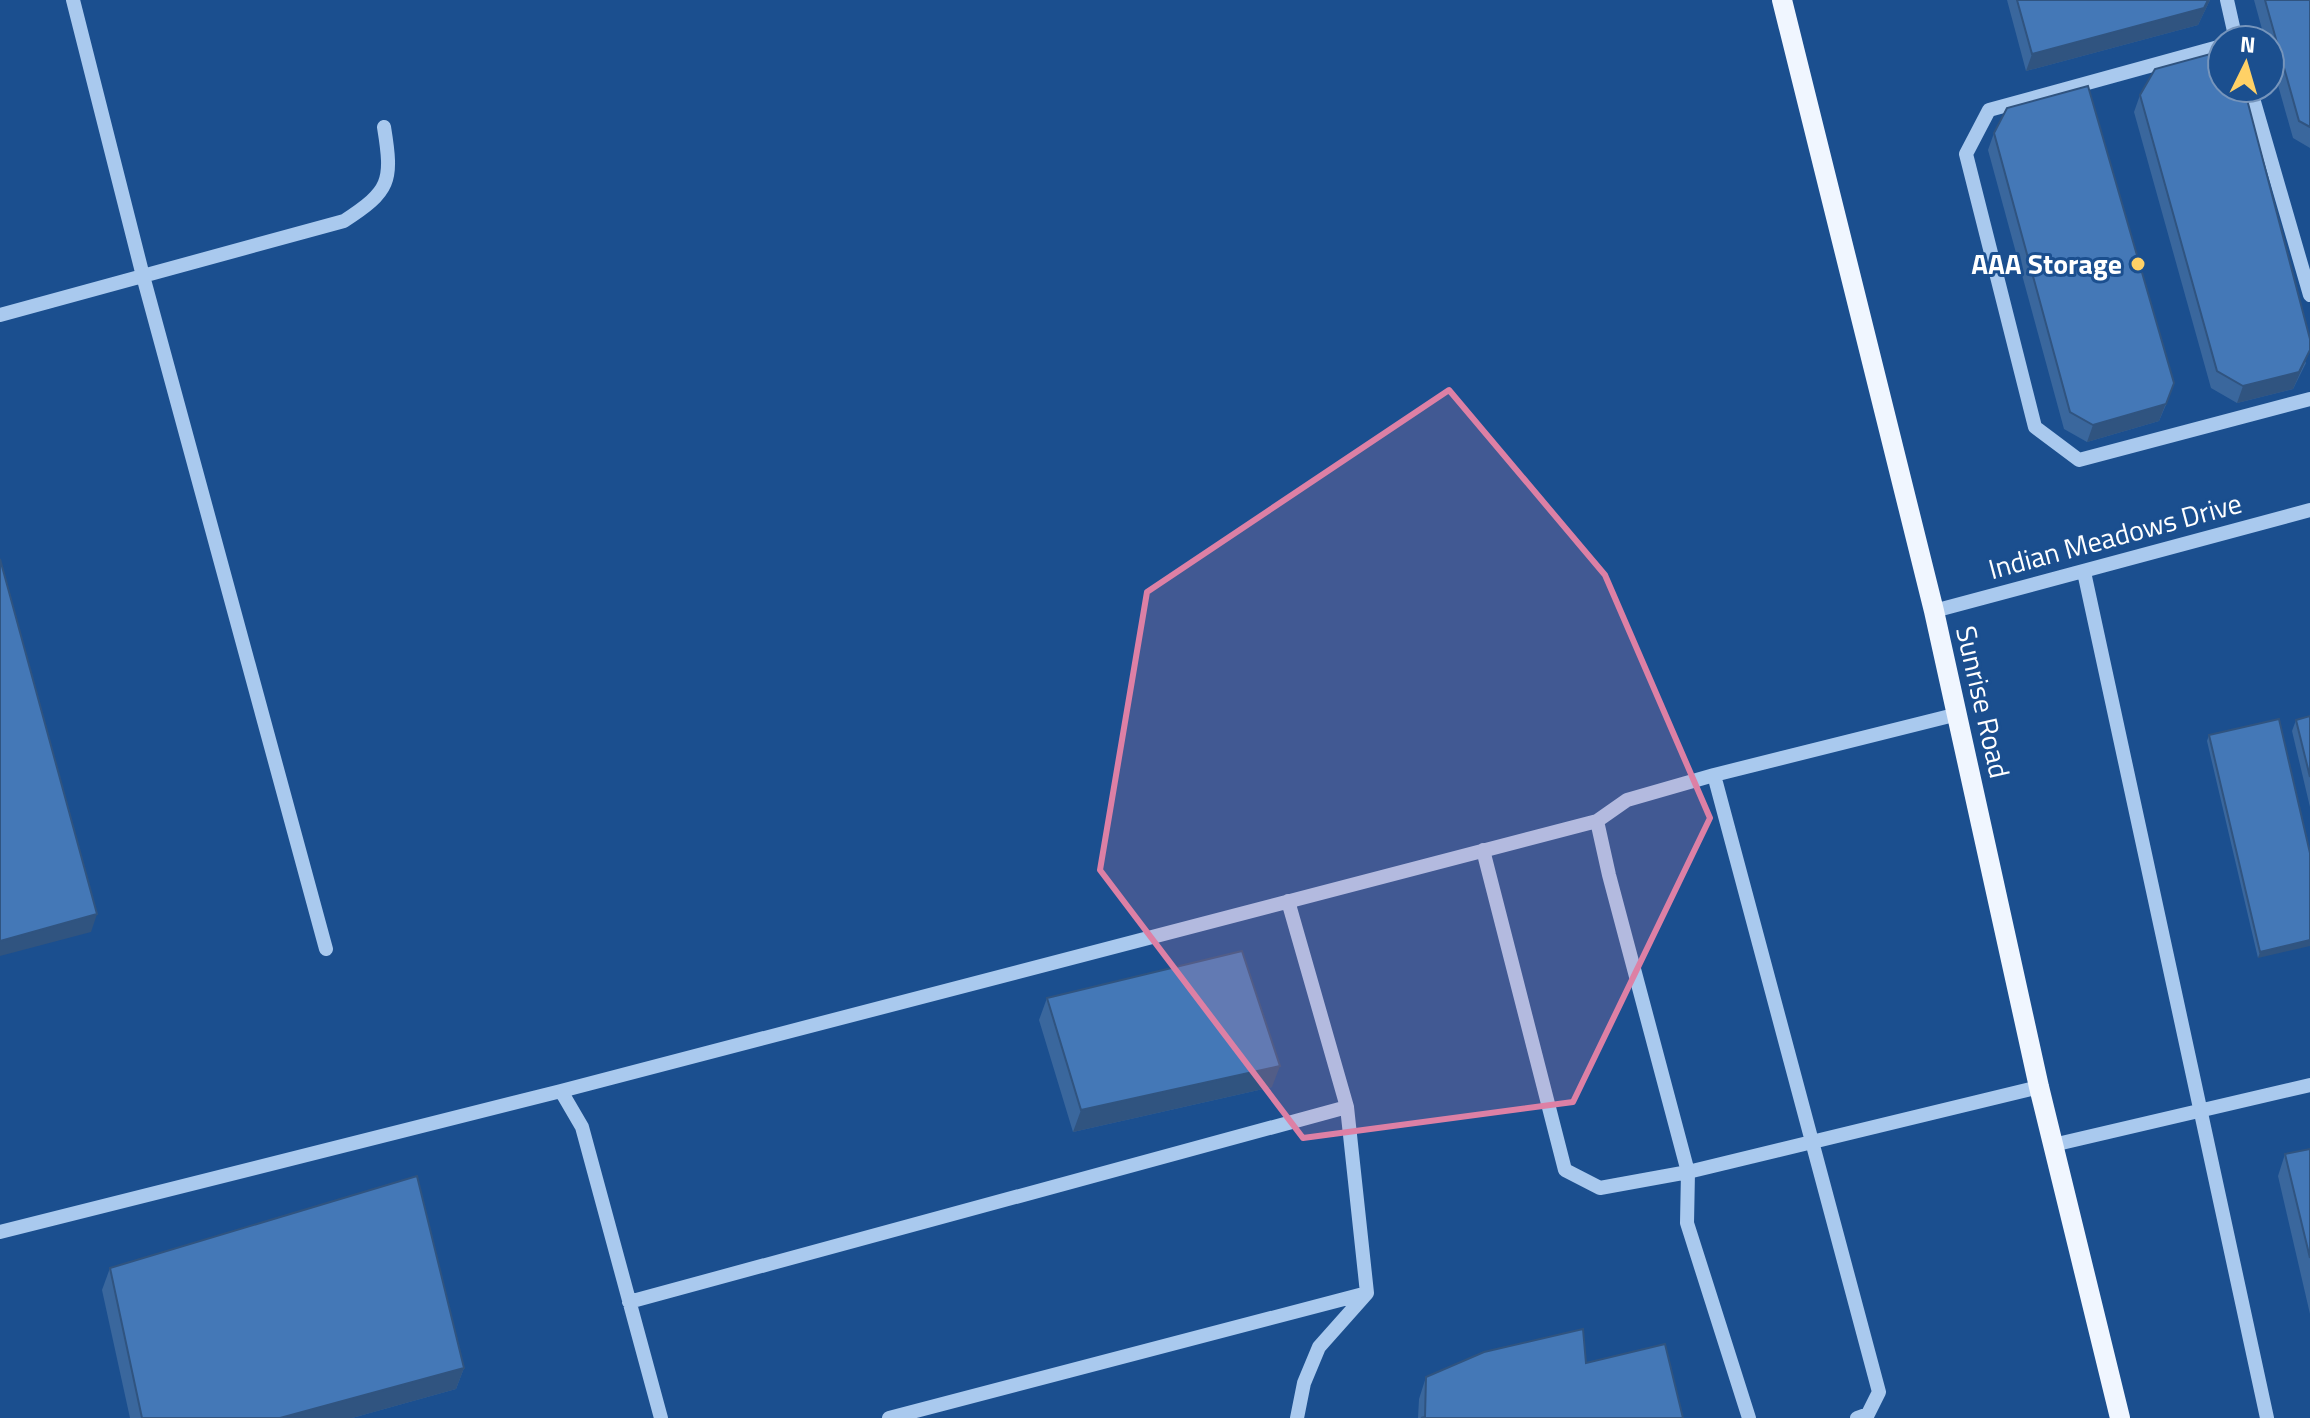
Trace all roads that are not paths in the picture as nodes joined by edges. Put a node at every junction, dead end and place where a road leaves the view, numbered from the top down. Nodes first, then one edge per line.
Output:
1 (73, 0) edge
2 (1782, 0) edge
3 (2227, 0) edge
4 (2232, 24) edge
5 (2206, 50) edge
6 (2255, 104) edge
7 (384, 127) dead end
8 (143, 276) junction
9 (2310, 295) edge
10 (0, 315) edge
11 (2310, 399) edge
12 (2310, 510) edge
13 (2084, 572) junction
14 (1934, 611) junction
15 (1958, 714) junction
16 (1714, 775) junction
17 (1597, 821) junction
18 (1483, 850) junction
19 (1288, 901) junction
20 (326, 949) dead end
21 (2310, 1085) edge
22 (2039, 1087) junction
23 (561, 1091) junction
24 (1347, 1107) junction
25 (2200, 1111) junction
26 (1811, 1142) junction
27 (2053, 1145) junction
28 (1688, 1172) junction
29 (0, 1232) edge
30 (1367, 1293) junction
31 (629, 1302) junction
32 (661, 1418) edge
33 (889, 1418) edge
34 (1297, 1418) edge
35 (1749, 1418) edge
36 (1857, 1418) edge
37 (2120, 1418) edge
38 (2267, 1418) edge

1 - 8 street
2 - 14 main road, Sunrise Road
3 - 4 street
5 - 11 street
6 - 9 street
7 - 8 street
8 - 10 street
8 - 20 street
12 - 13 street, Indian Meadows Drive
13 - 14 street, Indian Meadows Drive
13 - 25 street
14 - 15 main road, Sunrise Road
15 - 16 street
15 - 22 main road, Sunrise Road
16 - 17 street
16 - 26 street
17 - 18 street
17 - 28 street
18 - 19 street
18 - 28 street
19 - 23 street
19 - 24 street
21 - 25 street
22 - 26 street
22 - 27 main road, Sunrise Road
23 - 29 street
23 - 31 street
24 - 30 street
24 - 31 street
25 - 27 street
25 - 38 street
26 - 28 street
26 - 36 street
27 - 37 main road, Sunrise Road
28 - 35 street
30 - 33 street
30 - 34 street
31 - 32 street

